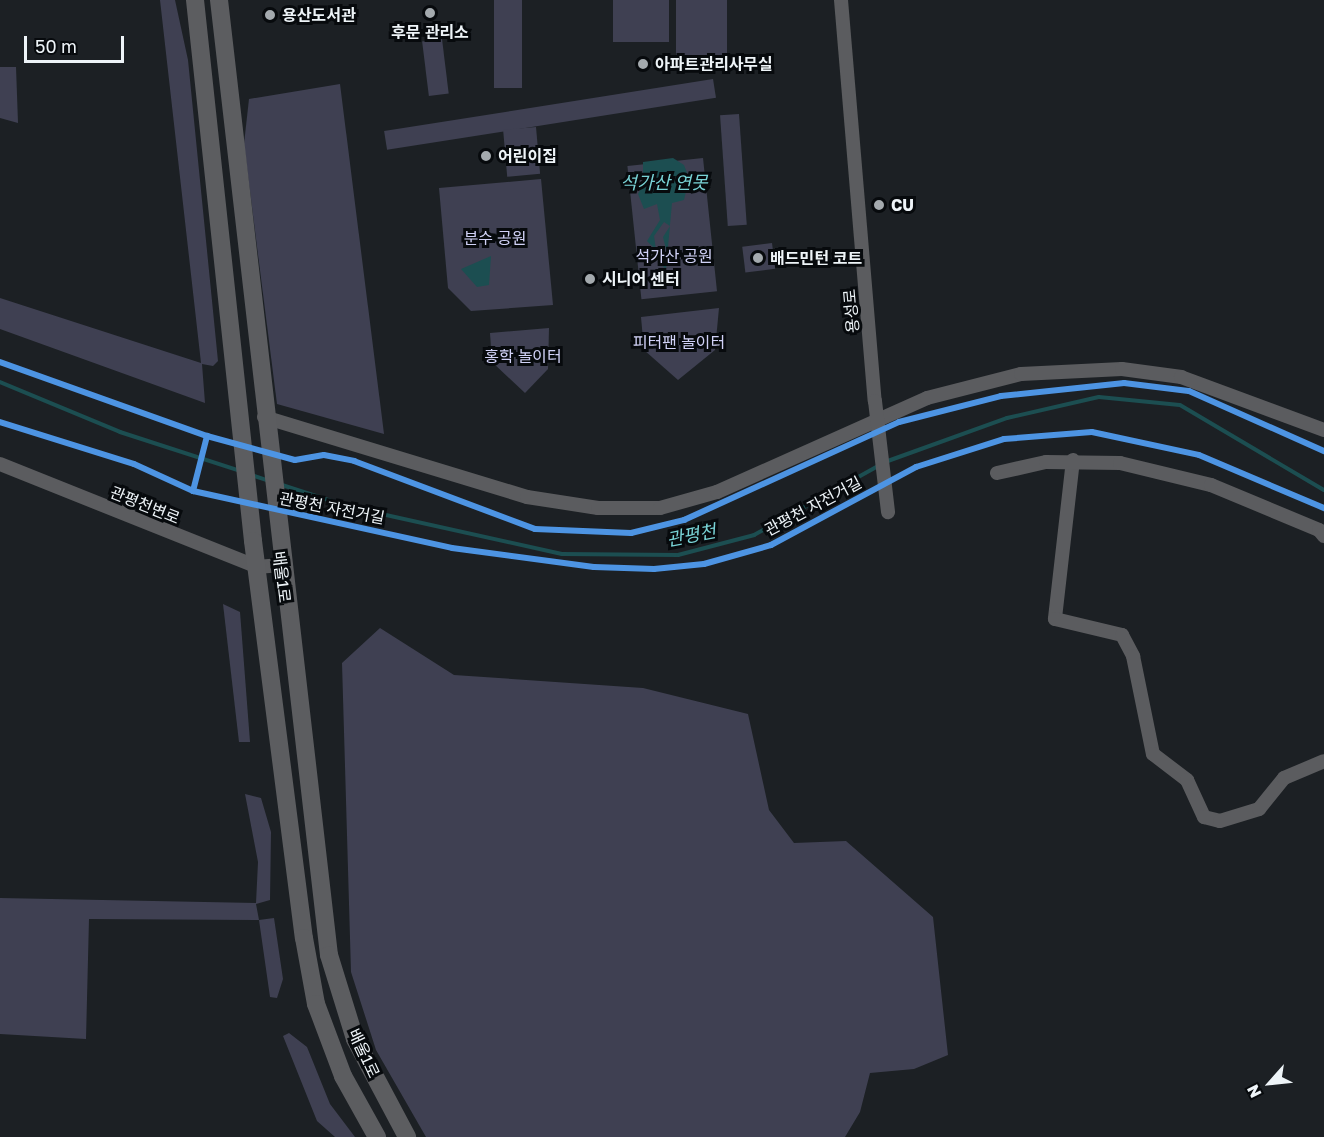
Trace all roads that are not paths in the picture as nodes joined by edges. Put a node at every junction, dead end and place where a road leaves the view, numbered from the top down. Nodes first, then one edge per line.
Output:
1 (195, 0) edge
2 (219, 0) edge
3 (841, 0) edge
4 (264, 422) junction
5 (1324, 430) edge
6 (1073, 460) junction
7 (0, 464) edge
8 (997, 473) dead end
9 (888, 512) dead end
10 (1324, 536) edge
11 (279, 557) junction
12 (257, 567) junction
13 (1324, 761) edge
14 (378, 1137) edge
15 (407, 1137) edge

1 - 12 main road, 배울1로
2 - 4 main road, 배울1로
3 - 9 street, 용성로, bridge
4 - 5 street
4 - 11 main road, 배울1로
6 - 8 street
6 - 10 street
6 - 13 street
7 - 12 street, 관평천변로
11 - 12 street, 관평천변로
11 - 15 main road, 배울1로
12 - 14 main road, 배울1로

